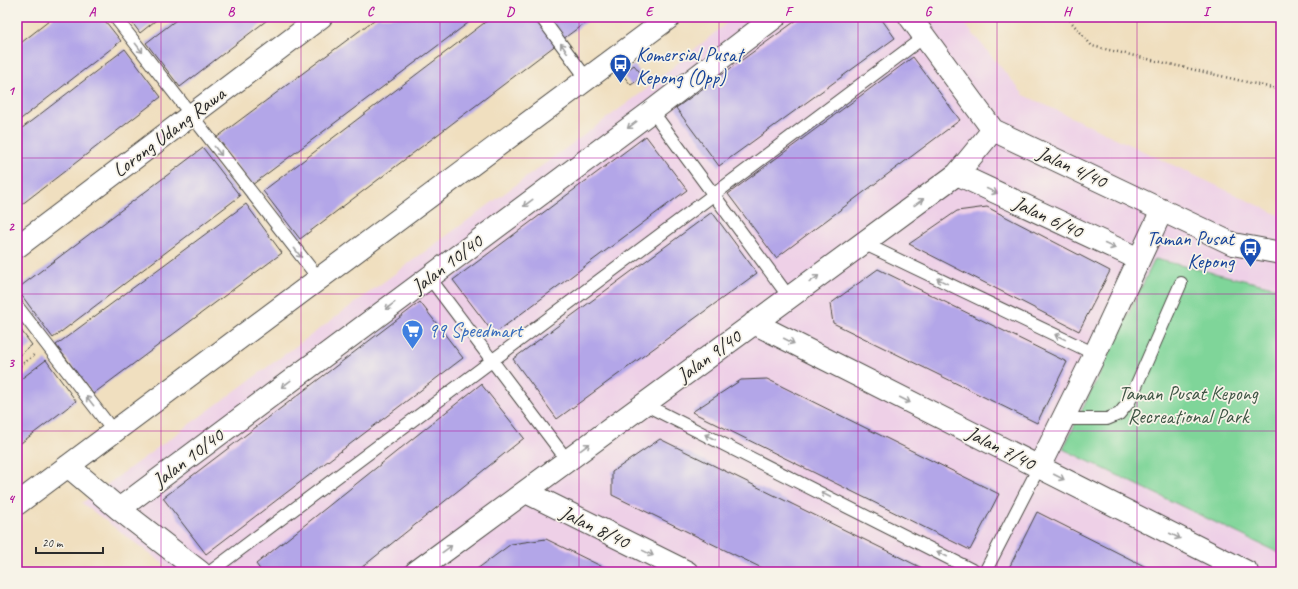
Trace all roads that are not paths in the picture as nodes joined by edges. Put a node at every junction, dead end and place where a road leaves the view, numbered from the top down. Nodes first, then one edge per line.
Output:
1 (115, 17) edge
2 (321, 17) edge
3 (541, 17) edge
4 (670, 17) edge
5 (774, 17) edge
6 (910, 17) edge
7 (924, 37) junction
8 (587, 79) junction
9 (652, 111) junction
10 (191, 115) junction
11 (993, 130) junction
12 (956, 174) junction
13 (714, 195) junction
14 (1162, 210) junction
15 (863, 243) junction
16 (17, 247) edge
17 (1281, 253) edge
18 (1139, 259) junction
19 (429, 277) junction
20 (319, 279) junction
21 (1181, 283) dead end
22 (789, 298) junction
23 (17, 306) edge
24 (754, 323) junction
25 (1095, 354) junction
26 (492, 361) junction
27 (644, 404) junction
28 (1063, 419) junction
29 (114, 432) junction
30 (567, 460) junction
31 (68, 466) junction
32 (1039, 467) junction
33 (526, 492) junction
34 (17, 504) edge
35 (119, 510) junction
36 (200, 572) edge
37 (210, 572) edge
38 (416, 572) edge
39 (687, 572) edge
40 (976, 572) edge
41 (984, 572) edge
42 (1247, 572) edge

1 -> 10 lane
2 - 10 street, Lorong Udang Rawa
8 -> 3 lane
4 - 8 street
5 - 9 street, Jalan 10/40
6 - 7 street, Jalan 4/40
7 - 11 street, Jalan 4/40
7 - 13 lane
8 - 20 street
9 - 13 lane
9 -> 19 street, Jalan 10/40
10 - 16 street, Lorong Udang Rawa
10 -> 20 lane
11 - 12 street, Jalan 9/40
11 - 14 street, Jalan 4/40
15 -> 12 street, Jalan 9/40
12 -> 18 street, Jalan 6/40
13 - 22 lane
13 - 26 lane
14 - 17 street, Jalan 4/40
14 - 18 street
22 -> 15 street, Jalan 9/40
25 -> 15 lane
18 - 25 street
19 - 26 lane
19 -> 35 street, Jalan 10/40
20 - 29 street
21 - 28 lane
22 - 24 street, Jalan 9/40
29 -> 23 lane
24 - 27 street, Jalan 9/40
24 -> 32 street, Jalan 7/40
25 - 28 street
26 - 30 lane
26 - 37 lane
30 -> 27 street, Jalan 9/40
40 -> 27 lane
28 - 32 street
29 - 31 street
30 - 33 street, Jalan 9/40
31 - 34 street
31 - 35 street
32 - 41 lane
32 -> 42 street, Jalan 7/40
38 -> 33 street, Jalan 9/40
33 -> 39 street, Jalan 8/40
35 - 36 street

